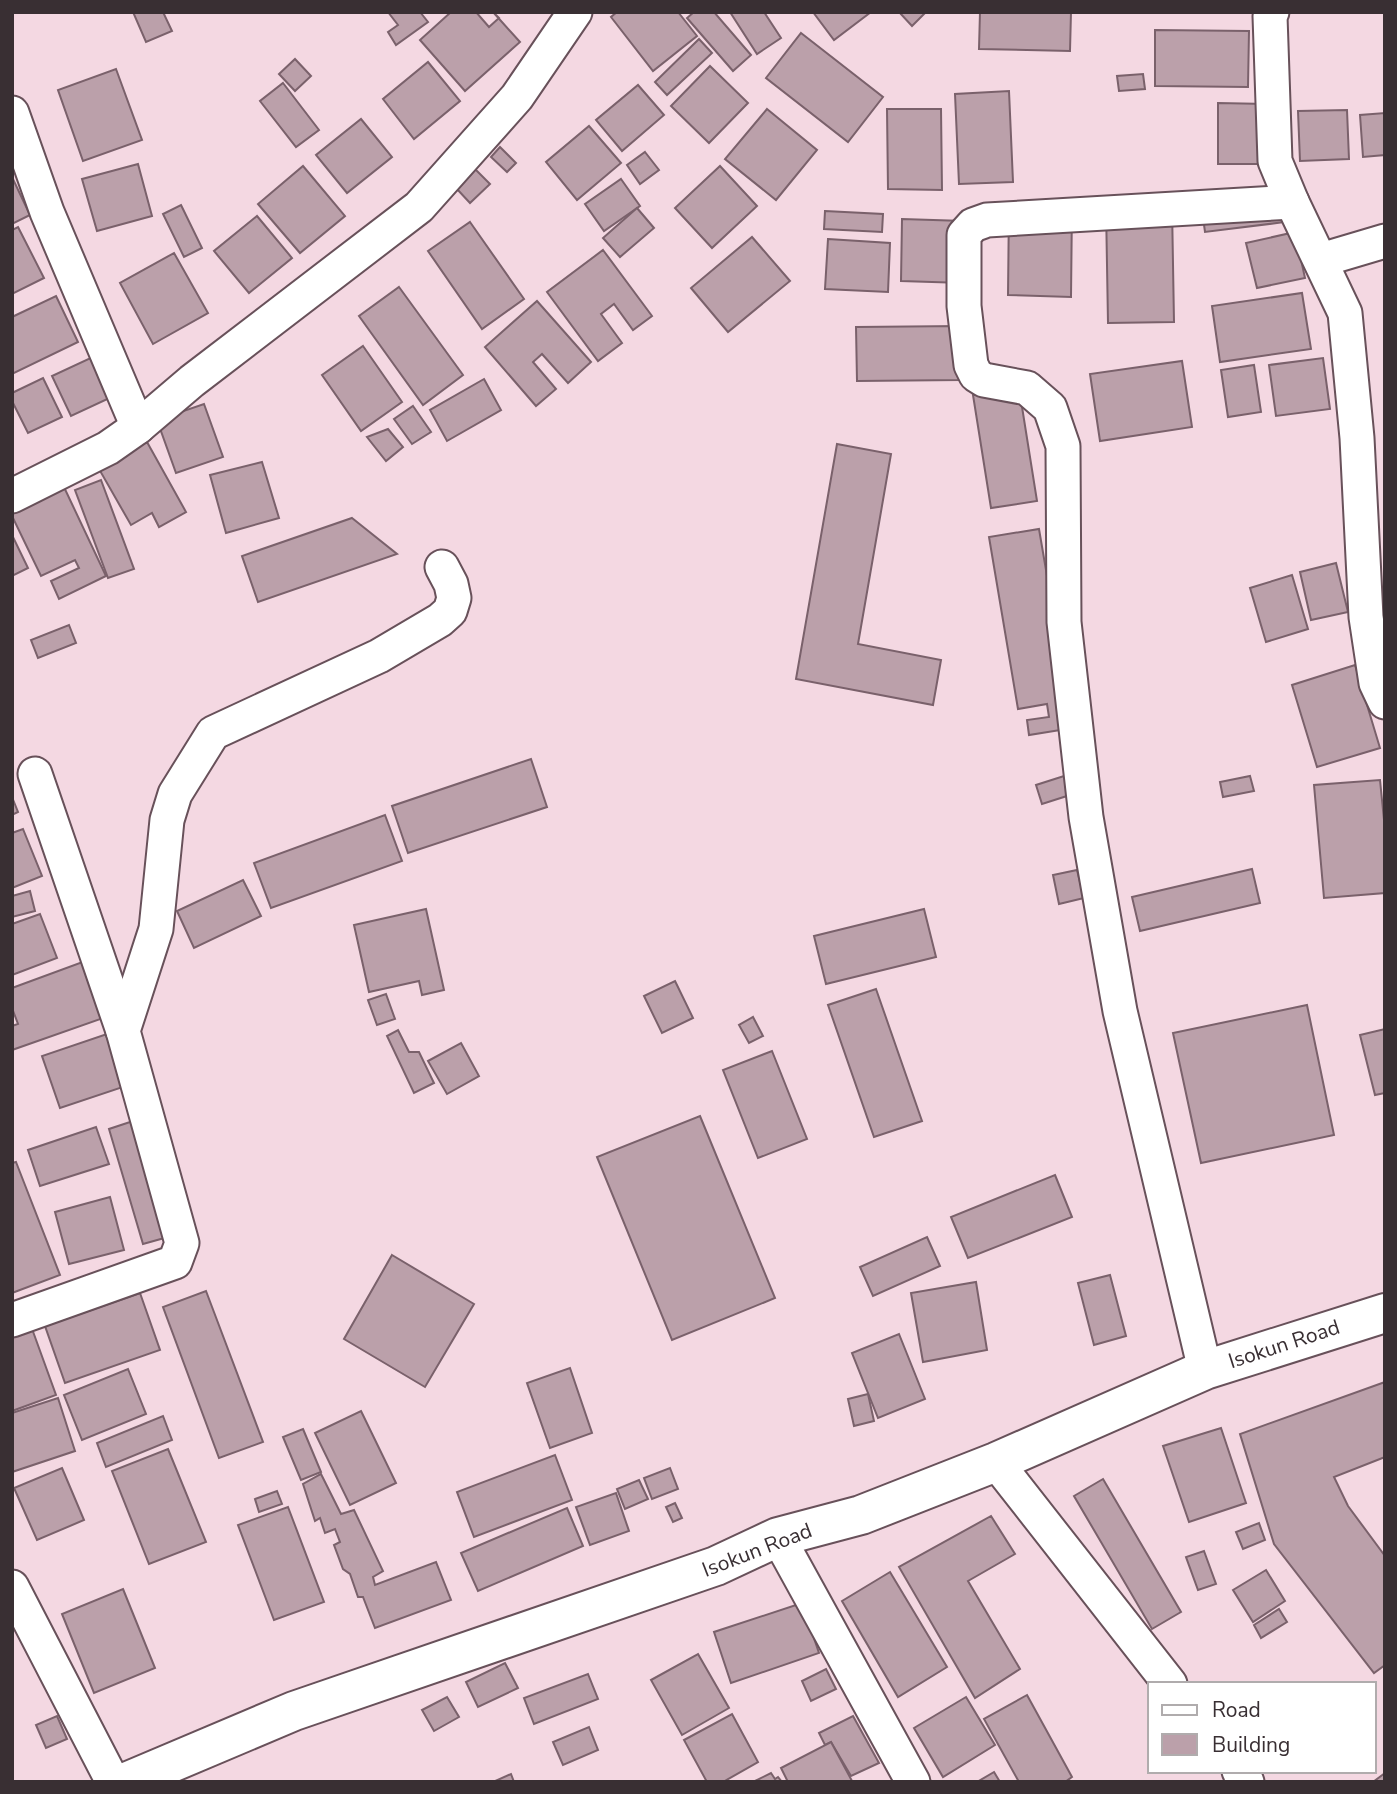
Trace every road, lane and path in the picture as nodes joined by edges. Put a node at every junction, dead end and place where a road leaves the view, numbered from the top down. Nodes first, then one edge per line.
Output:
1 (575, 12) edge
2 (1272, 12) edge
3 (12, 113) edge
4 (1292, 202) junction
5 (1385, 241) edge
6 (1321, 260) junction
7 (138, 427) junction
8 (12, 496) edge
9 (442, 567) dead end
10 (1385, 702) edge
11 (35, 774) dead end
12 (123, 1031) junction
13 (1385, 1312) edge
14 (12, 1320) edge
15 (1205, 1370) junction
16 (996, 1462) junction
17 (778, 1537) junction
18 (12, 1587) edge
19 (1168, 1682) edge
20 (113, 1782) edge
21 (126, 1782) edge
22 (913, 1782) edge

1 - 7 street
2 - 4 street
3 - 7 street
4 - 6 street
4 - 15 street
5 - 6 street
6 - 10 street
7 - 8 street
9 - 12 street
11 - 12 street
12 - 14 street
13 - 15 main road, Isokun Road
15 - 16 main road, Isokun Road
16 - 17 main road, Isokun Road
16 - 19 street
17 - 21 main road, Isokun Road
17 - 22 street
18 - 20 street

